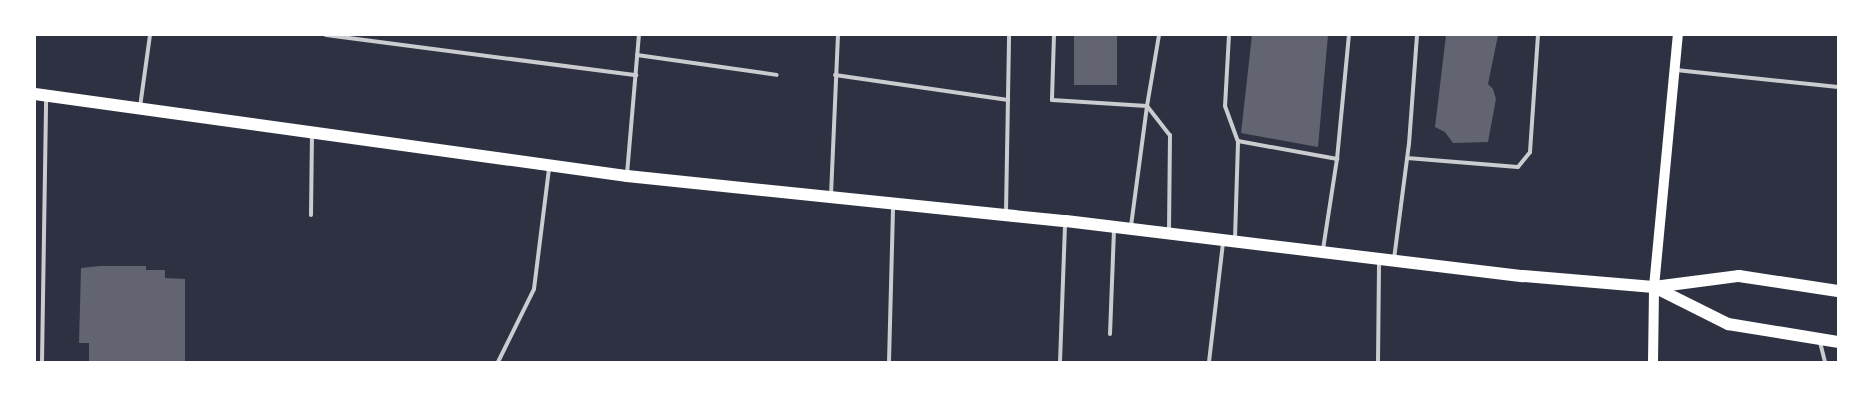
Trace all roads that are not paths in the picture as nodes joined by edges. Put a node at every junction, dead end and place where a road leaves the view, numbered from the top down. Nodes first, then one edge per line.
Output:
1 (150, 35) edge
2 (326, 35) edge
3 (639, 35) edge
4 (838, 35) edge
5 (1009, 35) edge
6 (1054, 35) edge
7 (1159, 35) edge
8 (1229, 35) edge
9 (1349, 35) edge
10 (1417, 35) edge
11 (1538, 35) edge
12 (1678, 35) edge
13 (637, 55) junction
14 (1675, 70) junction
15 (636, 75) junction
16 (777, 75) dead end
17 (835, 76) junction
18 (1838, 87) edge
19 (40, 95) edge
20 (1008, 100) junction
21 (1148, 106) junction
22 (139, 110) junction
23 (312, 132) junction
24 (1238, 141) junction
25 (1407, 158) junction
26 (1337, 159) junction
27 (549, 166) junction
28 (627, 176) junction
29 (831, 196) junction
30 (894, 202) junction
31 (311, 215) dead end
32 (1006, 215) junction
33 (1066, 221) junction
34 (1114, 228) junction
35 (1131, 229) junction
36 (1169, 234) junction
37 (1229, 241) junction
38 (1323, 252) junction
39 (1379, 259) junction
40 (1394, 261) junction
41 (1654, 287) junction
42 (1838, 291) edge
43 (1110, 334) dead end
44 (1819, 339) junction
45 (1838, 342) edge
46 (42, 362) edge
47 (498, 362) edge
48 (889, 362) edge
49 (1060, 362) edge
50 (1209, 362) edge
51 (1378, 362) edge
52 (1653, 362) edge
53 (1825, 362) edge

1 - 22 lane
2 - 15 lane
3 - 13 lane
4 - 17 lane
5 - 20 lane
6 - 21 lane
7 - 21 lane
8 - 24 lane
9 - 26 lane
10 - 25 lane
11 - 25 lane
12 - 14 main road
13 - 15 lane
13 - 16 lane
14 - 18 lane
14 - 41 main road
15 - 28 lane
17 - 20 lane
17 - 29 lane
19 - 22 main road
19 - 46 lane
20 - 32 lane
21 - 35 lane
21 - 36 lane
22 - 23 main road
23 - 27 main road
23 - 31 lane
24 - 26 lane
24 - 37 lane
25 - 40 lane
26 - 38 lane
27 - 28 main road
27 - 47 lane
28 - 29 main road
29 - 30 main road
30 - 32 main road
30 - 48 lane
32 - 33 main road
33 - 34 main road
33 - 49 lane
34 - 35 main road
34 - 43 lane
35 - 36 main road
36 - 37 main road
37 - 38 main road
37 - 50 lane
38 - 39 main road
39 - 40 main road
39 - 51 lane
40 - 41 main road
41 - 42 main road
41 - 44 main road
41 - 52 main road
44 - 45 main road
44 - 53 lane

